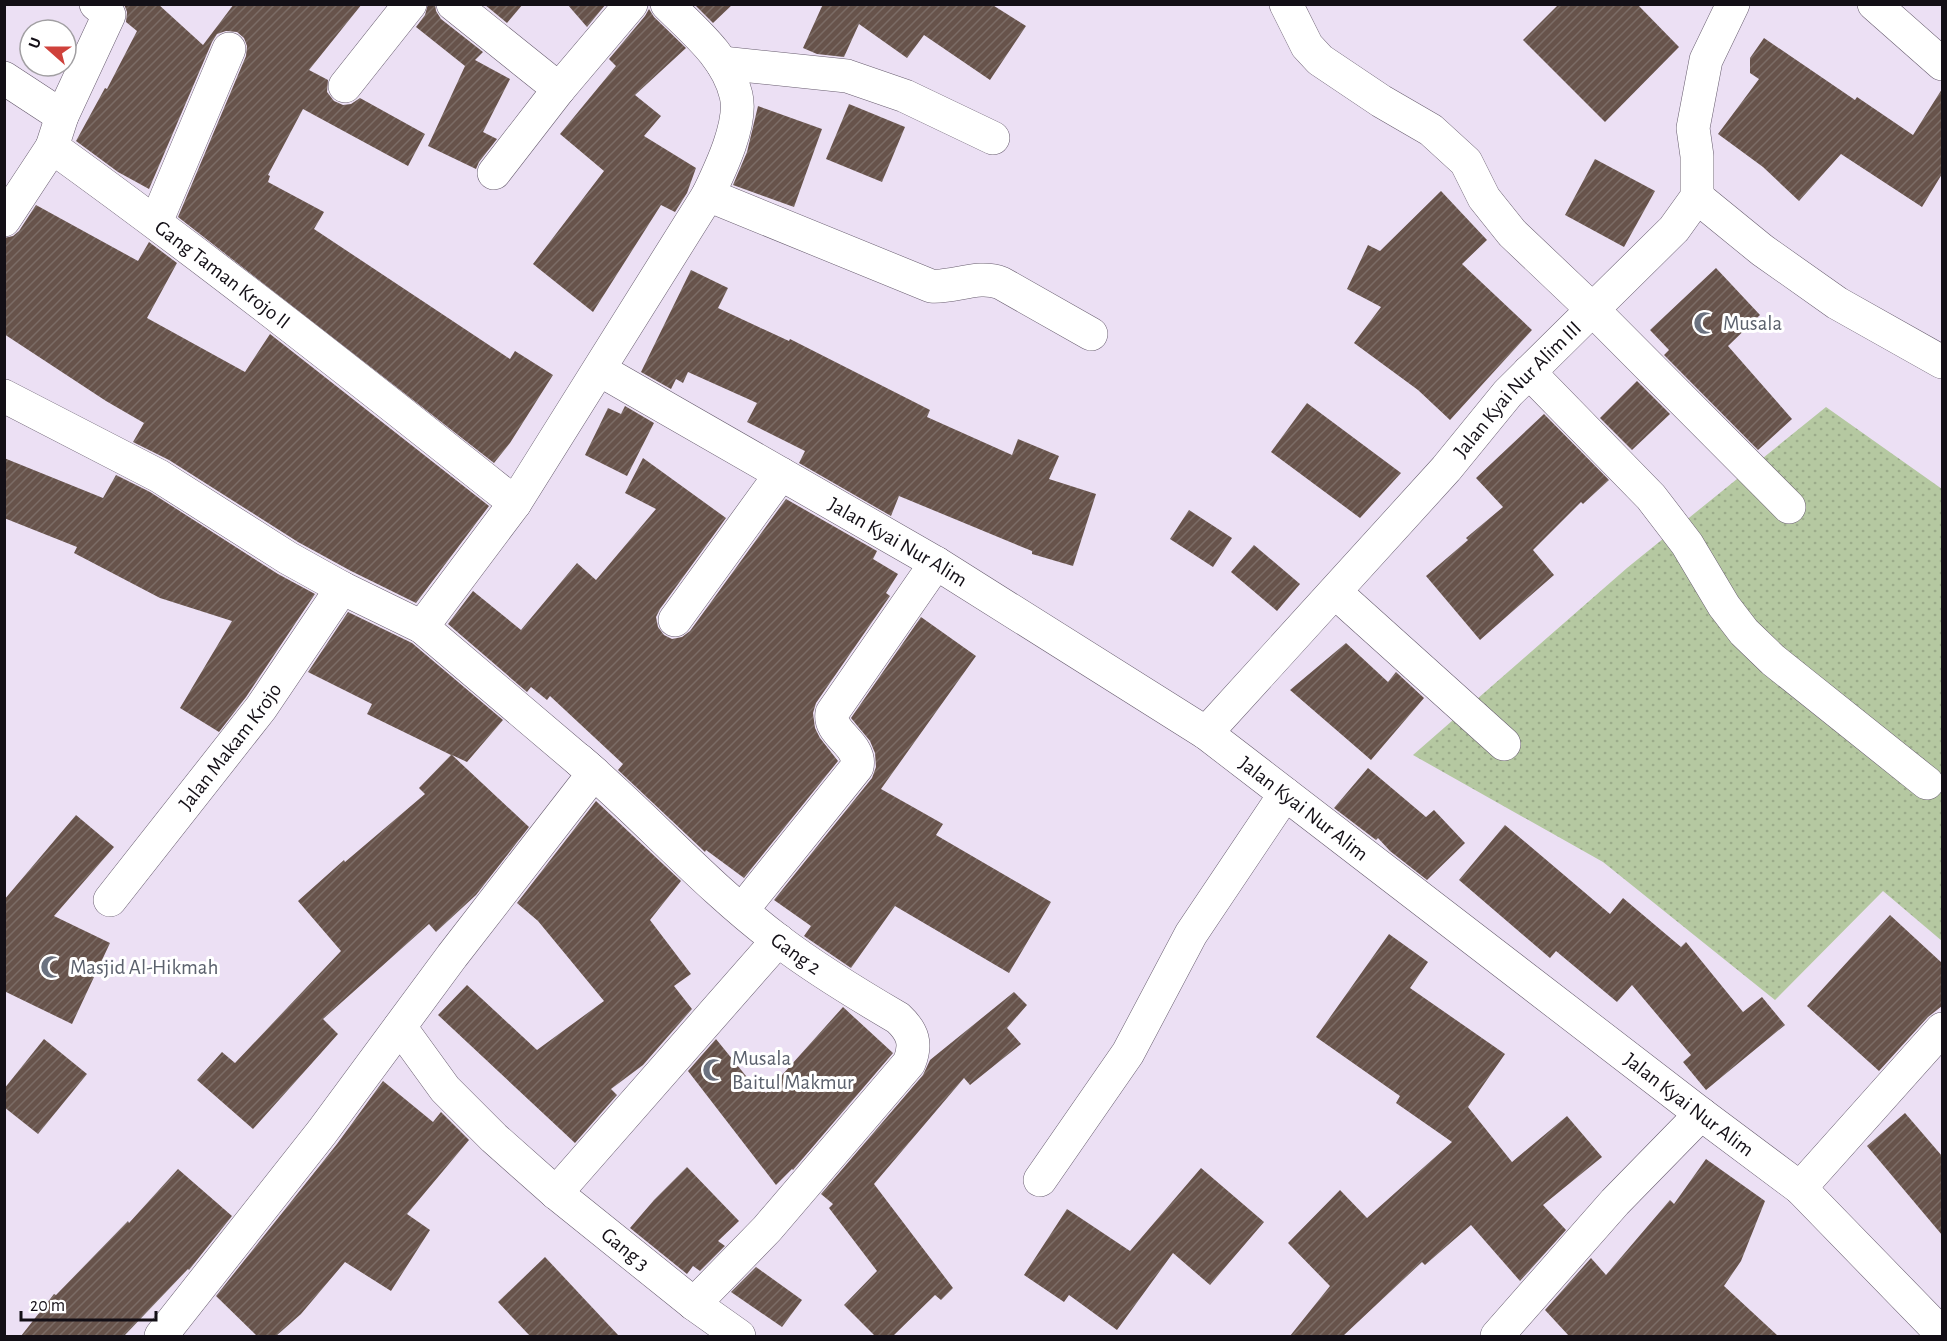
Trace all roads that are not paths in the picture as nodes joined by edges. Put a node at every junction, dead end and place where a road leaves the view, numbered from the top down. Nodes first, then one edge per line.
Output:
1 (410, 4) edge
2 (453, 4) edge
3 (631, 4) edge
4 (667, 4) edge
5 (1286, 4) edge
6 (1733, 4) edge
7 (1874, 4) edge
8 (107, 8) edge
9 (229, 49) dead end
10 (722, 63) junction
11 (1942, 64) edge
12 (4, 78) edge
13 (345, 86) dead end
14 (558, 89) junction
15 (62, 116) junction
16 (993, 138) dead end
17 (52, 147) junction
18 (494, 173) dead end
19 (708, 195) junction
20 (1697, 197) junction
21 (4, 220) edge
22 (156, 222) junction
23 (1593, 310) junction
24 (1091, 334) dead end
25 (1942, 362) edge
26 (600, 370) junction
27 (1528, 372) junction
28 (4, 396) edge
29 (781, 474) junction
30 (515, 503) junction
31 (1789, 507) dead end
32 (936, 563) junction
33 (342, 588) junction
34 (1335, 592) junction
35 (675, 620) dead end
36 (422, 627) junction
37 (1206, 733) junction
38 (1504, 744) dead end
39 (594, 773) junction
40 (1927, 783) dead end
41 (1285, 794) junction
42 (110, 900) dead end
43 (742, 910) junction
44 (778, 940) junction
45 (400, 1027) junction
46 (1942, 1029) edge
47 (1701, 1114) junction
48 (1040, 1180) dead end
49 (1800, 1188) junction
50 (556, 1193) junction
51 (694, 1304) junction
52 (1936, 1315) edge
53 (160, 1336) edge
54 (739, 1336) edge
55 (1497, 1336) edge

1 - 13 street
2 - 14 street
3 - 14 street
4 - 10 street
5 - 23 street
6 - 20 street
7 - 11 street
8 - 15 street
9 - 22 street
10 - 16 street
10 - 19 street
12 - 15 street
14 - 18 street
15 - 17 street
17 - 21 street
17 - 22 street, Gang Taman Krojo II
19 - 24 street
19 - 26 street
20 - 23 street, Jalan Kyai Nur Alim III
20 - 25 street
22 - 30 street, Gang Taman Krojo II
23 - 27 street, Jalan Kyai Nur Alim III
23 - 31 street
26 - 29 street, Jalan Kyai Nur Alim
26 - 30 street
27 - 34 street, Jalan Kyai Nur Alim III
27 - 40 street
28 - 33 street, Gang 2
29 - 32 street, Jalan Kyai Nur Alim
29 - 35 street
30 - 36 street
32 - 37 street, Jalan Kyai Nur Alim
32 - 43 street
33 - 36 street, Gang 2
33 - 42 street, Jalan Makam Krojo
34 - 37 street, Jalan Kyai Nur Alim III
34 - 38 street
36 - 39 street, Gang 2
37 - 41 street, Jalan Kyai Nur Alim
39 - 43 street, Gang 2
39 - 45 street
41 - 47 street, Jalan Kyai Nur Alim
41 - 48 street
43 - 44 street, Gang 2
44 - 50 street
44 - 51 street, Gang 2
45 - 50 street, Gang 3
45 - 53 street
46 - 49 street
47 - 49 street, Jalan Kyai Nur Alim
47 - 55 street
49 - 52 street, Jalan Kyai Nur Alim
50 - 51 street, Gang 3
51 - 54 street, Gang 3

